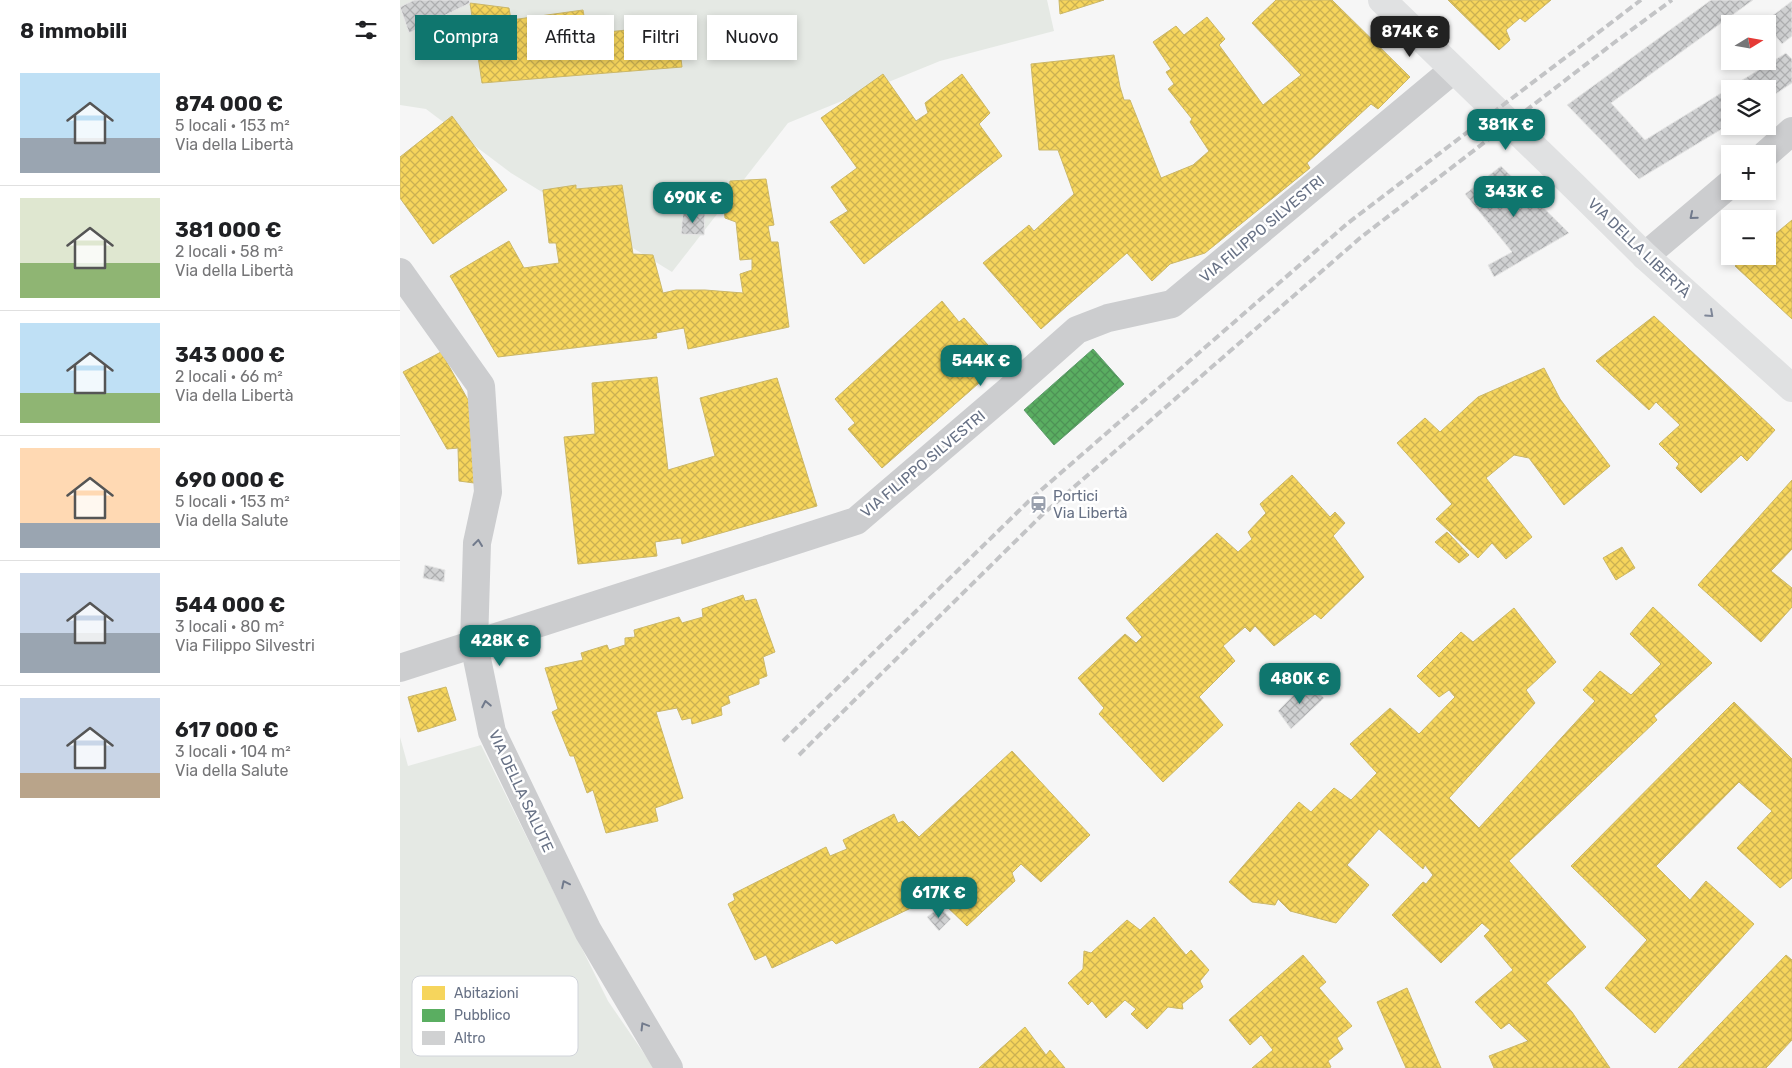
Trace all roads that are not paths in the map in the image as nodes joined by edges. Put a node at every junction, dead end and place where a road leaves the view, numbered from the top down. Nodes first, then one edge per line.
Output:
1 (1382, 0) edge
2 (1461, 78) junction
3 (1792, 131) edge
4 (1776, 145) edge
5 (1721, 192) edge
6 (1645, 256) junction
7 (400, 272) edge
8 (1792, 388) edge
9 (474, 644) junction
10 (400, 668) edge
11 (669, 1068) edge

1 - 2 street, VIA DELLA LIBERTÀ
2 - 6 street, VIA DELLA LIBERTÀ
2 - 9 street, VIA FILIPPO SILVESTRI
3 - 4 street
5 -> 6 street
6 -> 8 street, VIA DELLA LIBERTÀ
9 -> 7 street, VIA DELLA SALUTE
9 - 10 street, VIA FILIPPO SILVESTRI
11 -> 9 street, VIA DELLA SALUTE

